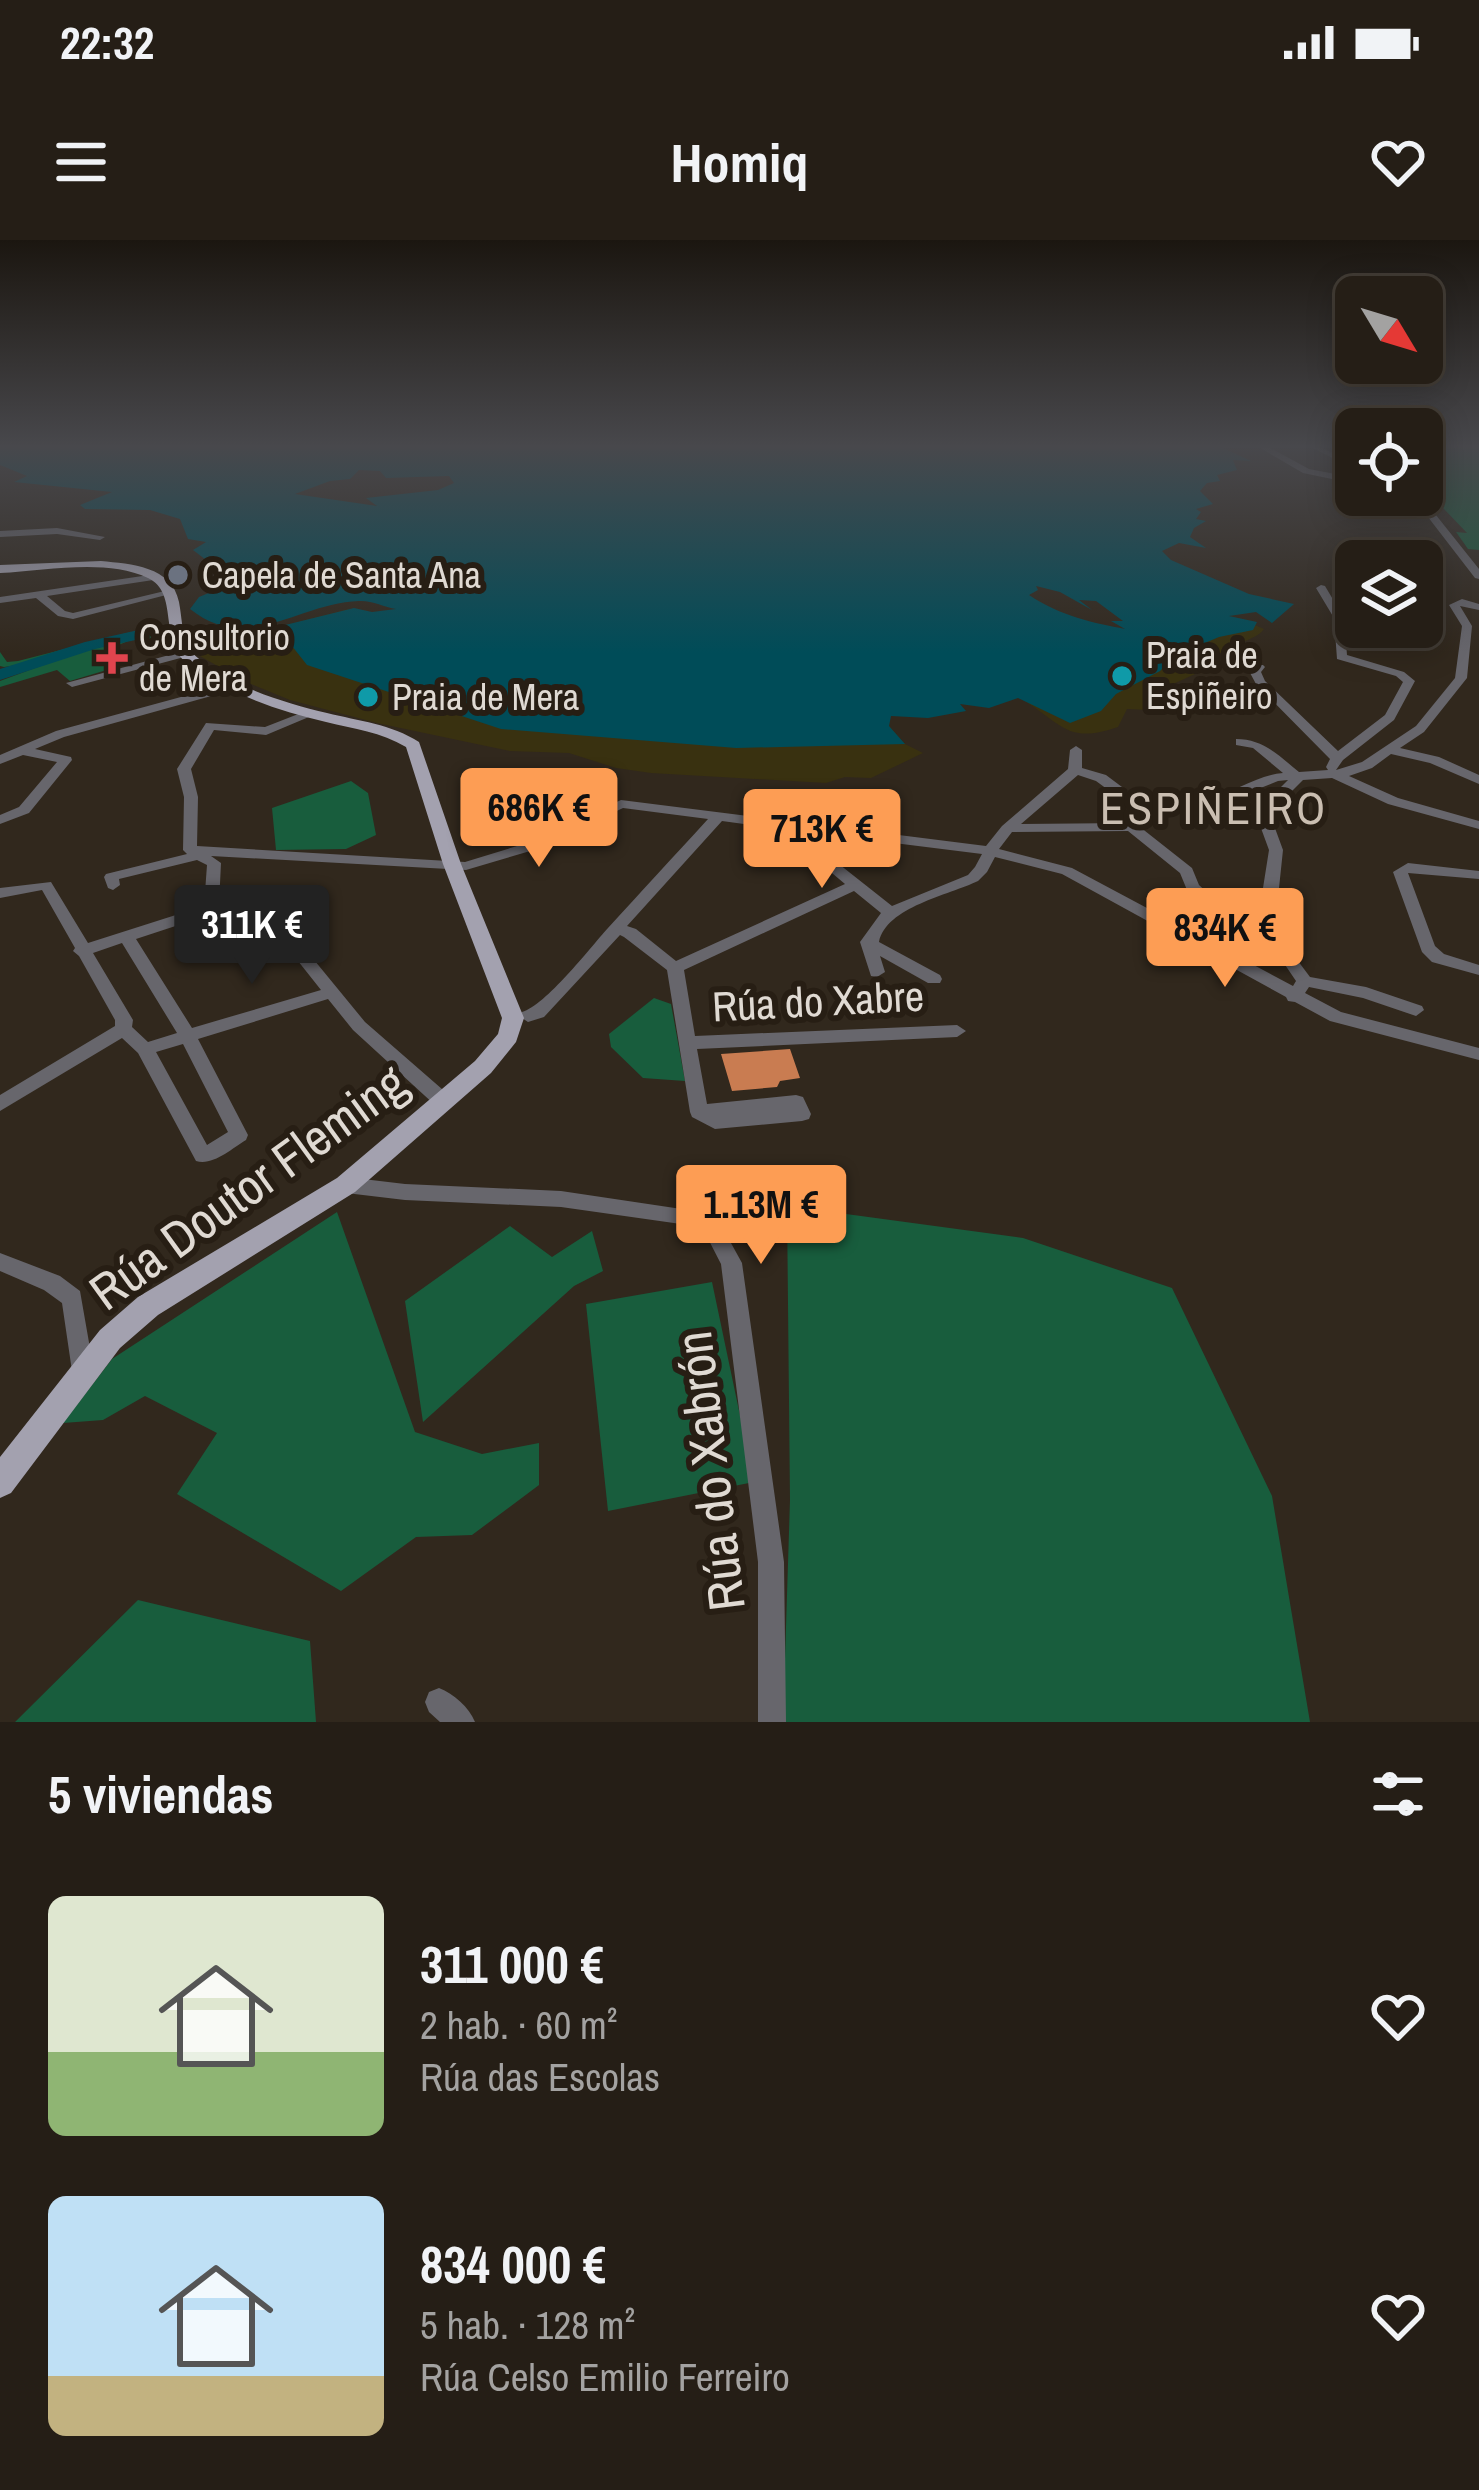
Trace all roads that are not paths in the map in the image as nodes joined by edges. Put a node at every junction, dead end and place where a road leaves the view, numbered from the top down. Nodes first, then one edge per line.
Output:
1 (1430, 516) edge
2 (0, 534) edge
3 (100, 536) dead end
4 (0, 569) edge
5 (1479, 576) edge
6 (156, 577) junction
7 (1321, 588) dead end
8 (169, 592) junction
9 (38, 594) junction
10 (0, 600) edge
11 (1479, 607) edge
12 (184, 654) junction
13 (1259, 667) dead end
14 (72, 683) dead end
15 (236, 686) junction
16 (310, 714) junction
17 (1240, 742) dead end
18 (19, 749) junction
19 (1076, 749) dead end
20 (1394, 751) junction
21 (0, 760) edge
22 (1334, 765) junction
23 (1075, 770) junction
24 (1298, 778) junction
25 (1479, 780) edge
26 (1148, 813) junction
27 (716, 819) junction
28 (0, 820) edge
29 (1479, 825) edge
30 (1131, 827) junction
31 (795, 828) junction
32 (1010, 828) junction
33 (990, 851) junction
34 (452, 864) junction
35 (1479, 875) edge
36 (855, 885) junction
37 (113, 886) dead end
38 (0, 893) edge
39 (211, 909) junction
40 (1215, 909) junction
41 (890, 912) junction
42 (1182, 918) dead end
43 (615, 927) junction
44 (126, 936) junction
45 (868, 942) junction
46 (1284, 950) junction
47 (81, 951) junction
48 (675, 968) junction
49 (1479, 970) edge
50 (877, 972) dead end
51 (934, 979) dead end
52 (1300, 989) junction
53 (332, 992) junction
54 (1416, 1010) dead end
55 (517, 1021) junction
56 (123, 1029) junction
57 (956, 1030) dead end
58 (186, 1033) junction
59 (688, 1043) junction
60 (145, 1049) junction
61 (1479, 1054) edge
62 (443, 1101) junction
63 (0, 1104) edge
64 (699, 1112) dead end
65 (346, 1184) junction
66 (0, 1262) edge
67 (82, 1371) junction
68 (0, 1482) edge
69 (439, 1702) dead end
70 (461, 1722) edge
71 (772, 1722) edge

1 - 5 street
2 - 3 street
4 - 6 main road
6 - 8 main road
6 - 9 street
7 - 22 street
8 - 9 street
8 - 12 main road
9 - 10 street
11 - 20 street
12 - 14 street
12 - 15 main road
13 - 22 street
15 - 16 main road
15 - 18 street
16 - 34 main road
16 - 34 street
17 - 24 street
18 - 21 street
18 - 28 street
19 - 23 street
20 - 22 street
20 - 25 street
22 - 24 street
22 - 29 street
23 - 26 street
23 - 32 street
24 - 26 street
24 - 46 street
26 - 30 street
27 - 31 street
27 - 34 street
27 - 43 street, Rúa Doutor Fleming
30 - 32 street
30 - 40 street
31 - 33 street
31 - 36 street
32 - 33 street
33 - 41 street
33 - 52 street
34 - 55 main road
35 - 49 street
36 - 41 street
36 - 48 street
37 - 39 street
38 - 47 street
39 - 44 street
39 - 53 street
40 - 42 street
40 - 46 street
41 - 45 street
43 - 48 street, Rúa do Xabre
43 - 55 street, Rúa Doutor Fleming
44 - 47 street
44 - 58 street
45 - 50 street
45 - 51 street
46 - 52 street
47 - 56 street
48 - 59 street, Rúa do Xabre
52 - 54 street
52 - 61 street
53 - 58 street
53 - 62 street
55 - 62 main road, Rúa Doutor Fleming
56 - 60 street
56 - 63 street
57 - 59 street, Rúa do Xabre
58 - 60 street
58 - 60 street
59 - 64 street
62 - 65 main road, Rúa Doutor Fleming
65 - 67 main road, Rúa Doutor Fleming
65 - 71 street, Rúa do Xabrón
66 - 67 street
67 - 68 main road, Rúa Doutor Fleming
69 - 70 street

